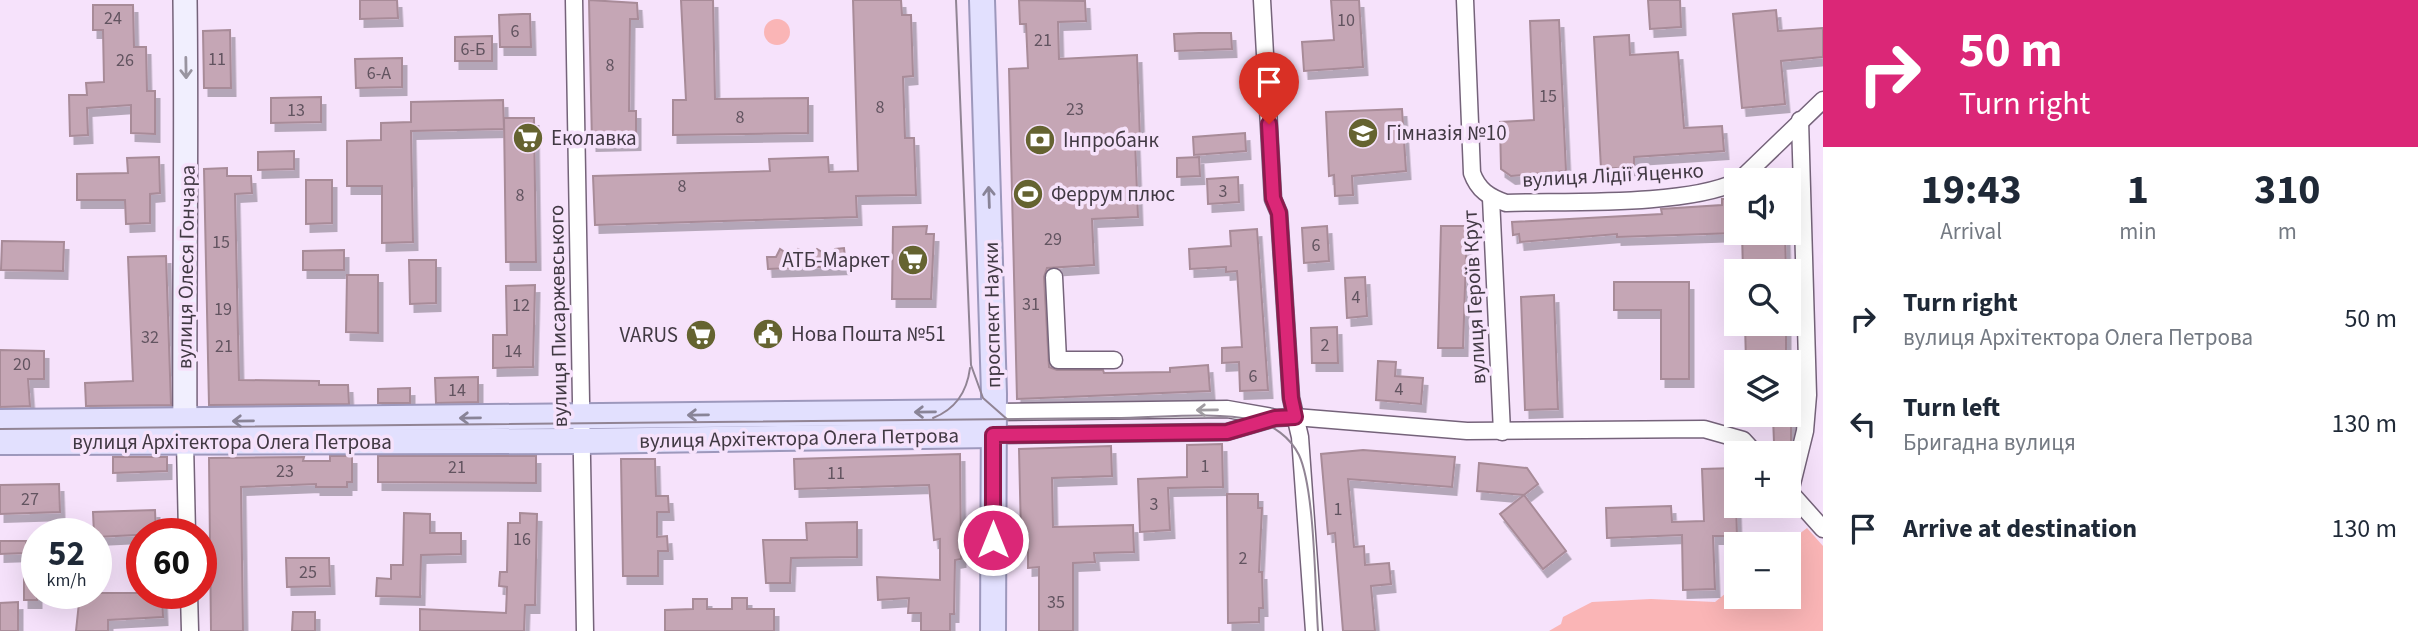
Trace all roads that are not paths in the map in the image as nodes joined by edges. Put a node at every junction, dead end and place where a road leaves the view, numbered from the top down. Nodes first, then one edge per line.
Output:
1 (185, 0) edge
2 (574, 0) edge
3 (982, 0) edge
4 (1262, 0) edge
5 (1465, 0) edge
6 (1823, 100) edge
7 (1800, 120) junction
8 (1754, 168) edge
9 (1724, 186) edge
10 (1491, 198) junction
11 (1054, 277) dead end
12 (1114, 360) dead end
13 (1295, 417) junction
14 (1275, 418) junction
15 (0, 422) edge
16 (993, 424) junction
17 (581, 429) junction
18 (185, 432) junction
19 (1502, 432) junction
20 (1743, 441) edge
21 (0, 442) edge
22 (1801, 446) edge
23 (1801, 504) edge
24 (187, 518) edge
25 (1823, 529) edge
26 (189, 609) edge
27 (190, 631) edge
28 (585, 631) edge
29 (993, 631) edge
30 (1314, 631) edge

1 -> 18 main road, вулиця Олеся Гончара
2 - 17 street, вулиця Писаржевського
16 -> 3 main road, проспект Науки
4 - 13 street
5 - 10 street, вулиця Героїв Крут
6 - 7 street, вулиця Лідії Яценко
7 - 8 street, вулиця Лідії Яценко
7 - 22 street
9 - 10 street, вулиця Лідії Яценко
10 - 19 street, вулиця Героїв Крут
11 - 12 street
13 - 14 street, вулиця Архітектора Олега Петрова
13 - 19 street, вулиця Архітектора Олега Петрова
13 - 30 street
14 -> 16 street
14 - 16 street, вулиця Архітектора Олега Петрова
15 - 18 main road, вулиця Архітектора Олега Петрова
16 - 17 main road, вулиця Архітектора Олега Петрова
16 - 29 main road, проспект Науки
17 - 18 main road, вулиця Архітектора Олега Петрова
17 - 28 street, вулиця Писаржевського
18 - 21 main road, вулиця Архітектора Олега Петрова
18 - 24 street, вулиця Олеся Гончара
19 - 20 street, вулиця Архітектора Олега Петрова
23 - 25 street
26 - 27 street

